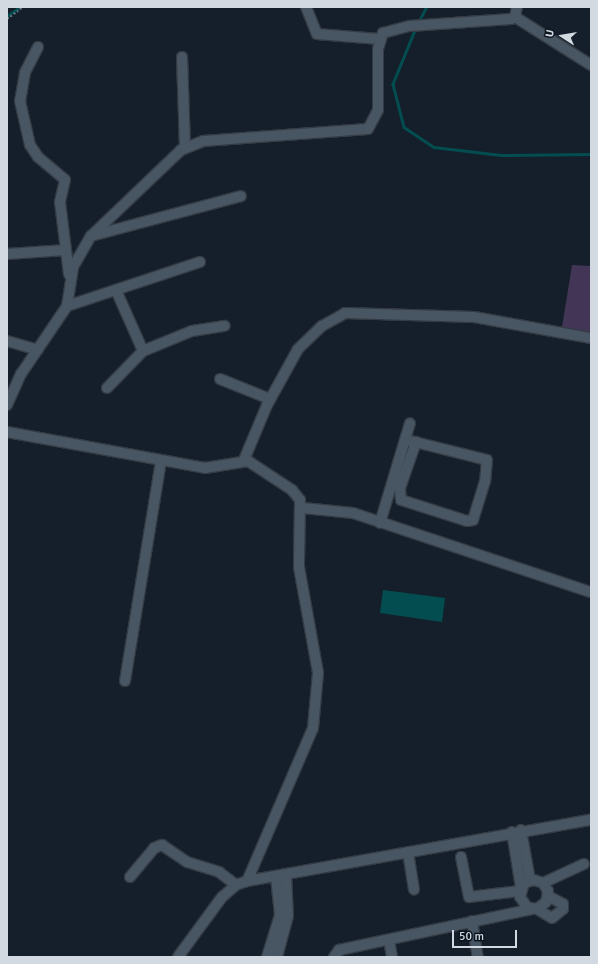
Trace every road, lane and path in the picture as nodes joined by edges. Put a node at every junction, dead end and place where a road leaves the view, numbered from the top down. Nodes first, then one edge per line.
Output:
1 (23, 7) edge
2 (306, 7) edge
3 (517, 7) edge
4 (515, 17) junction
5 (7, 19) edge
6 (379, 39) junction
7 (38, 47) dead end
8 (182, 56) dead end
9 (591, 65) edge
10 (185, 148) junction
11 (241, 196) dead end
12 (91, 236) junction
13 (66, 250) junction
14 (7, 254) edge
15 (200, 262) dead end
16 (70, 282) junction
17 (116, 290) junction
18 (67, 306) junction
19 (225, 326) dead end
20 (591, 338) edge
21 (7, 341) edge
22 (38, 350) junction
23 (143, 350) junction
24 (220, 379) dead end
25 (106, 388) dead end
26 (270, 399) junction
27 (7, 405) edge
28 (410, 423) dead end
29 (7, 432) edge
30 (411, 441) junction
31 (244, 460) junction
32 (161, 461) junction
33 (303, 508) junction
34 (380, 523) junction
35 (591, 592) edge
36 (125, 681) dead end
37 (591, 820) edge
38 (517, 831) junction
39 (408, 852) junction
40 (461, 857) dead end
41 (584, 864) dead end
42 (281, 876) junction
43 (130, 877) dead end
44 (530, 880) junction
45 (247, 881) junction
46 (543, 883) junction
47 (236, 885) junction
48 (520, 889) junction
49 (414, 890) dead end
50 (548, 896) junction
51 (534, 909) junction
52 (472, 921) junction
53 (389, 940) junction
54 (178, 957) edge
55 (268, 957) edge
56 (277, 957) edge
57 (334, 957) edge
58 (392, 957) edge
59 (478, 957) edge

1 - 5 path
2 - 6 street
3 - 4 street
4 - 6 street
4 - 9 street
6 - 10 street
7 - 13 street
8 - 10 street
10 - 12 street
11 - 12 street
12 - 16 street
13 - 14 street
13 - 16 street
15 - 17 street
16 - 18 street
17 - 18 street
17 - 23 street
18 - 22 street
19 - 23 street
20 - 26 street
21 - 22 street
22 - 27 street
23 - 25 street
24 - 26 street
26 - 31 street
28 - 30 street
29 - 32 street
30 - 30 street
30 - 34 street
31 - 32 street
31 - 33 street
32 - 36 street
33 - 34 street
33 - 45 street
34 - 35 street
37 - 38 street
38 - 39 street
38 - 44 street
38 - 48 street
39 - 42 street
39 - 49 street
40 - 48 street
41 - 46 street
42 - 45 street
42 - 55 street
42 - 56 street
43 - 47 street
44 - 46 street
44 - 48 street
45 - 47 street
46 - 50 street
47 - 54 street
48 - 51 street
50 - 51 street
50 - 51 street
51 - 52 street
52 - 53 street
52 - 59 street
53 - 57 street
53 - 58 street

